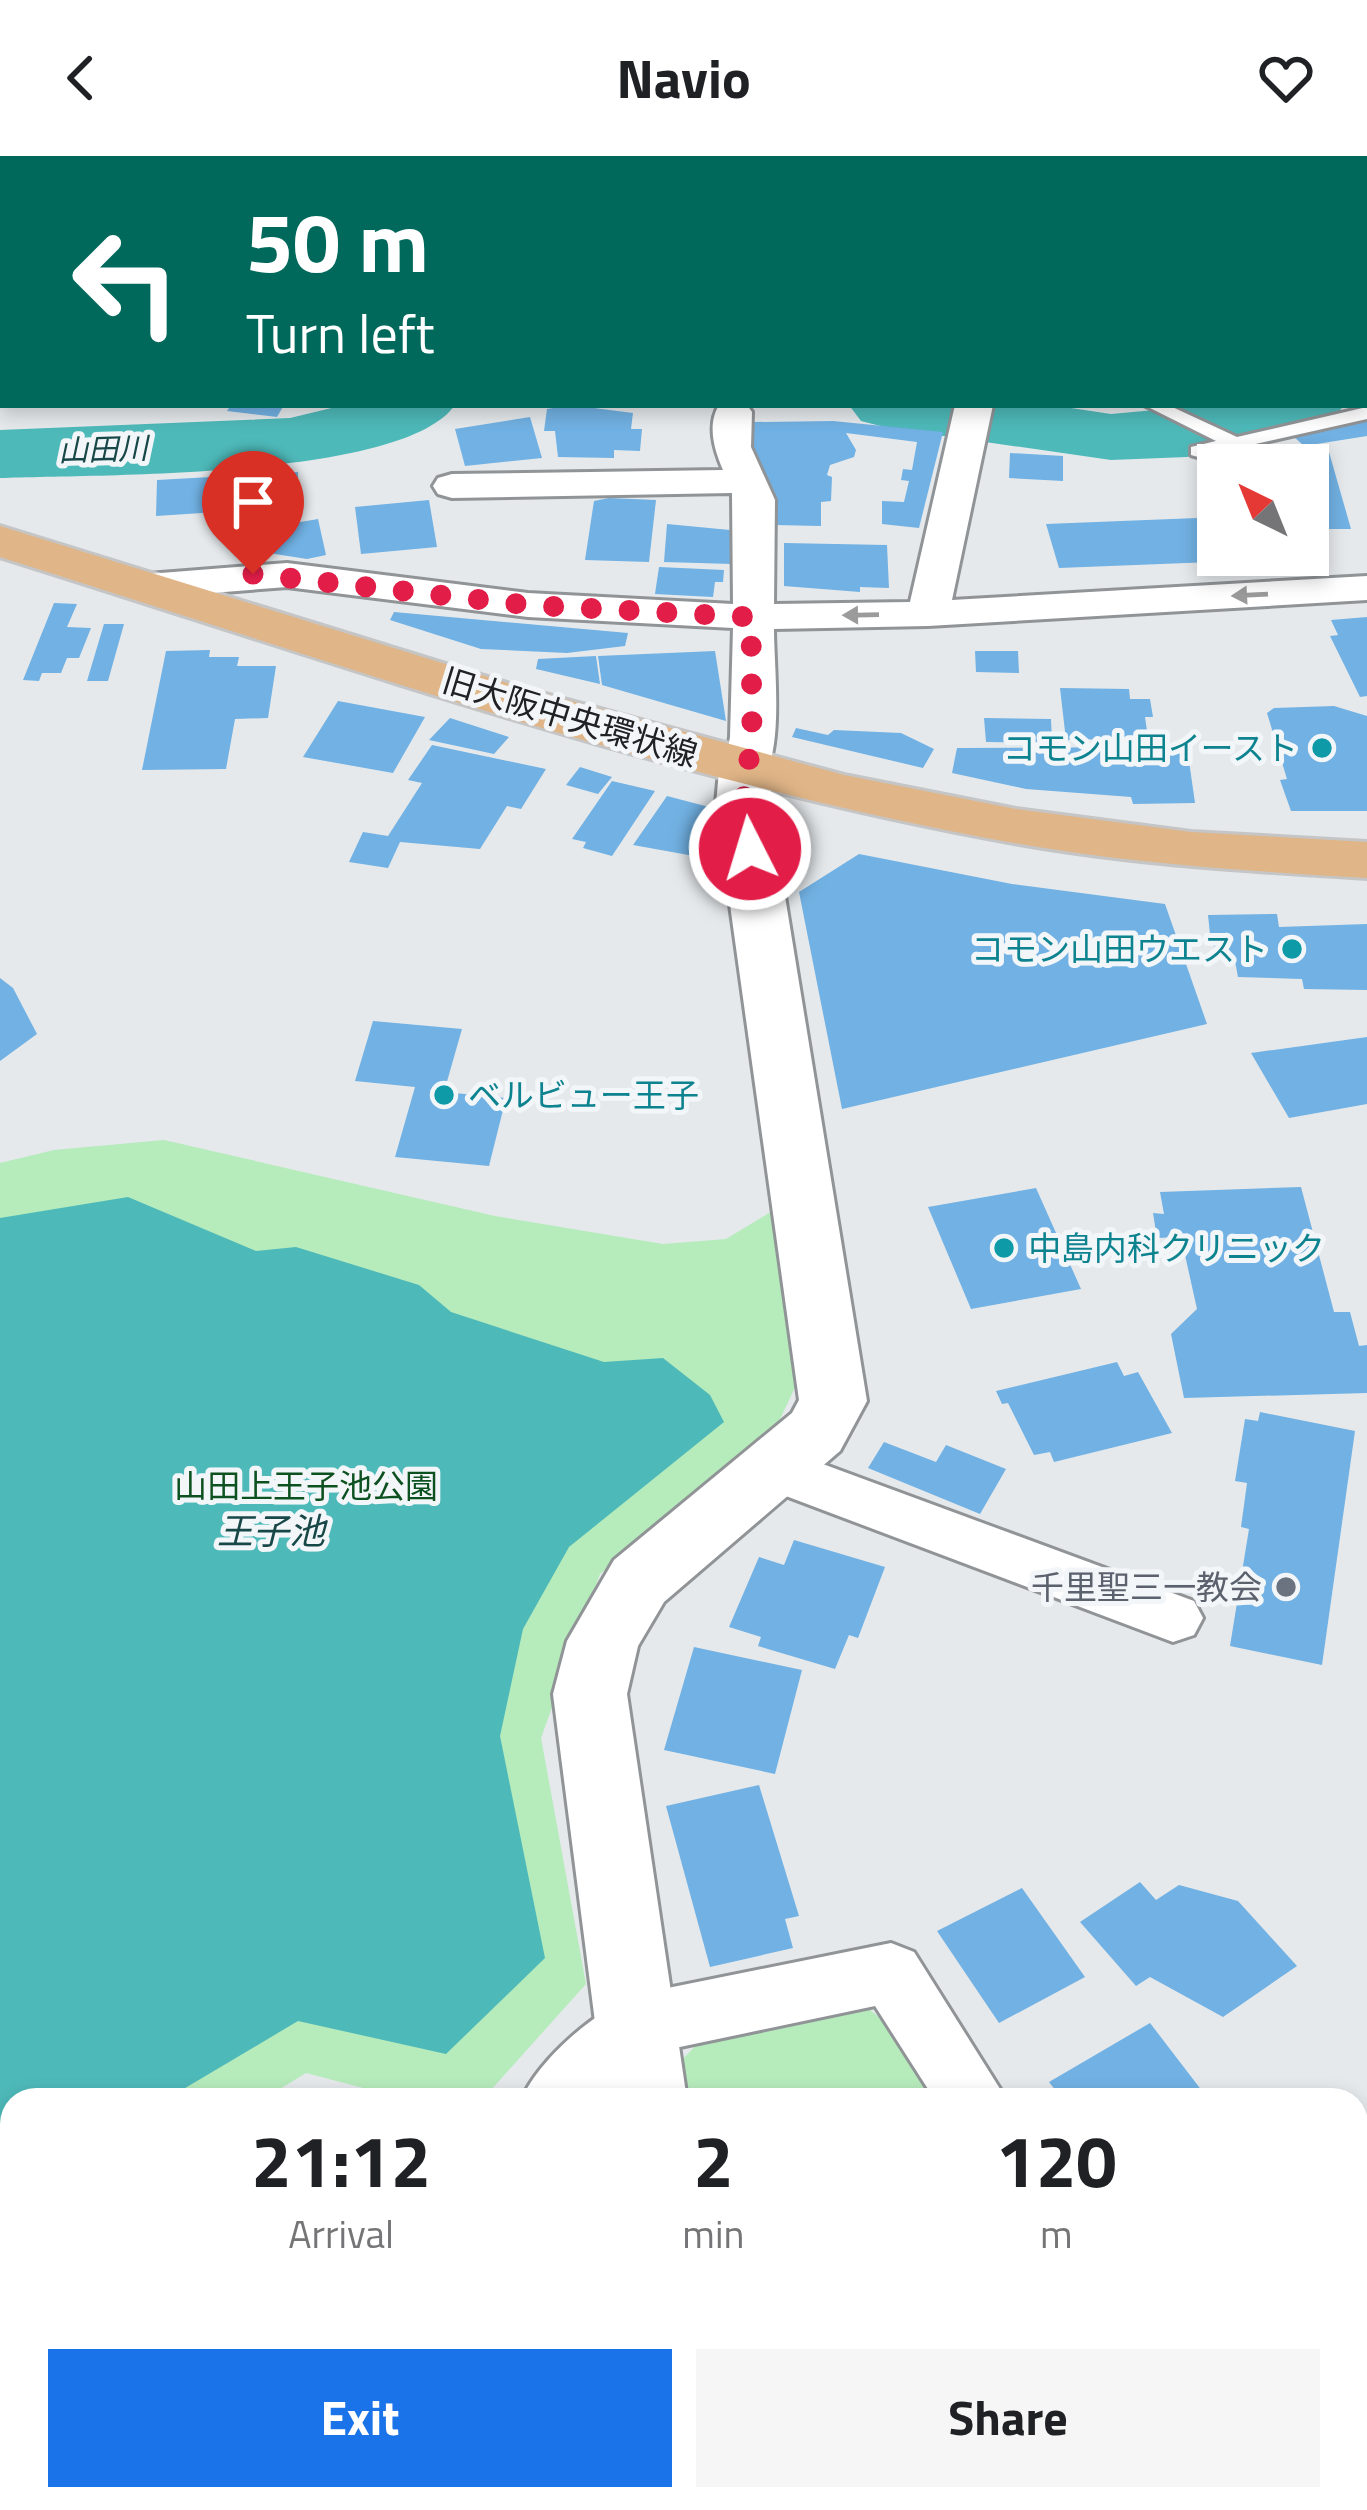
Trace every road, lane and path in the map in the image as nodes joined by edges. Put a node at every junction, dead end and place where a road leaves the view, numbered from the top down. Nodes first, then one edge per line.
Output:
1 (1155, 408) edge
2 (733, 412) dead end
3 (1367, 412) edge
4 (969, 424) edge
5 (1237, 444) joint
6 (747, 481) junction
7 (452, 486) dead end
8 (0, 541) edge
9 (148, 586) junction
10 (1367, 589) edge
11 (928, 614) junction
12 (751, 617) junction
13 (746, 771) junction
14 (1367, 860) edge
15 (774, 1468) junction
16 (1173, 1618) dead end
17 (638, 2025) junction
18 (568, 2088) edge
19 (645, 2088) edge
20 (966, 2088) edge

1 - 5 lane
2 - 6 street
3 - 5 lane
4 - 11 street
6 - 7 street
6 - 12 street
8 - 9 main road, 旧大阪中央環状線
9 - 12 street
9 - 13 main road, 旧大阪中央環状線
10 -> 11 street
11 -> 12 street
12 - 13 street
13 - 14 main road, 旧大阪中央環状線
13 - 15 street
15 - 16 street
15 - 17 street
17 - 18 street
17 - 19 street
17 - 20 street

